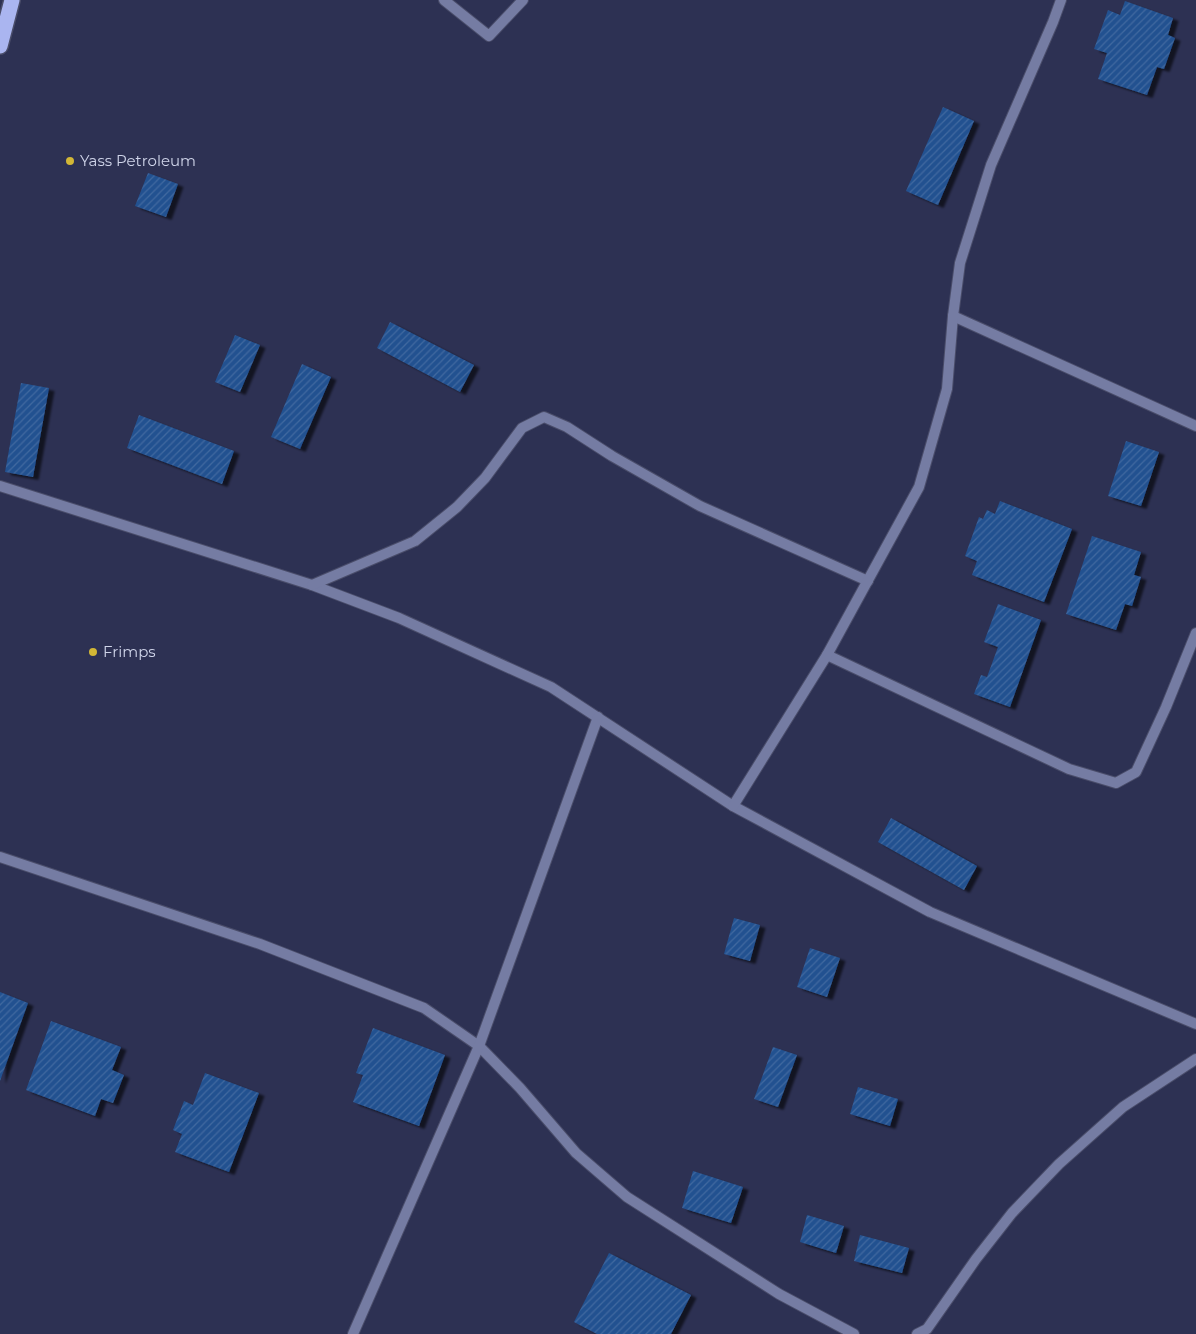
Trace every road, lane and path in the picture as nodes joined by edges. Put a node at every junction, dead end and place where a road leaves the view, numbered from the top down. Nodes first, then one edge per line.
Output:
1 (12, 0) edge
2 (444, 0) edge
3 (523, 0) edge
4 (1061, 0) edge
5 (2, 23) edge
6 (0, 46) edge
7 (953, 316) junction
8 (1196, 426) edge
9 (0, 486) edge
10 (868, 581) junction
11 (312, 585) junction
12 (1196, 633) edge
13 (827, 655) junction
14 (598, 717) junction
15 (733, 806) junction
16 (0, 857) edge
17 (1196, 1024) edge
18 (479, 1046) junction
19 (1196, 1059) edge
20 (353, 1334) edge
21 (854, 1334) edge
22 (917, 1334) edge

1 - 5 highway
2 - 3 street
4 - 7 street
5 - 6 highway
7 - 8 street
7 - 10 street
9 - 11 street
10 - 11 street
10 - 13 street
11 - 14 street
12 - 13 street
13 - 15 street
14 - 15 street
14 - 18 street
15 - 17 street
16 - 18 street
18 - 20 street
18 - 21 street
19 - 22 street

